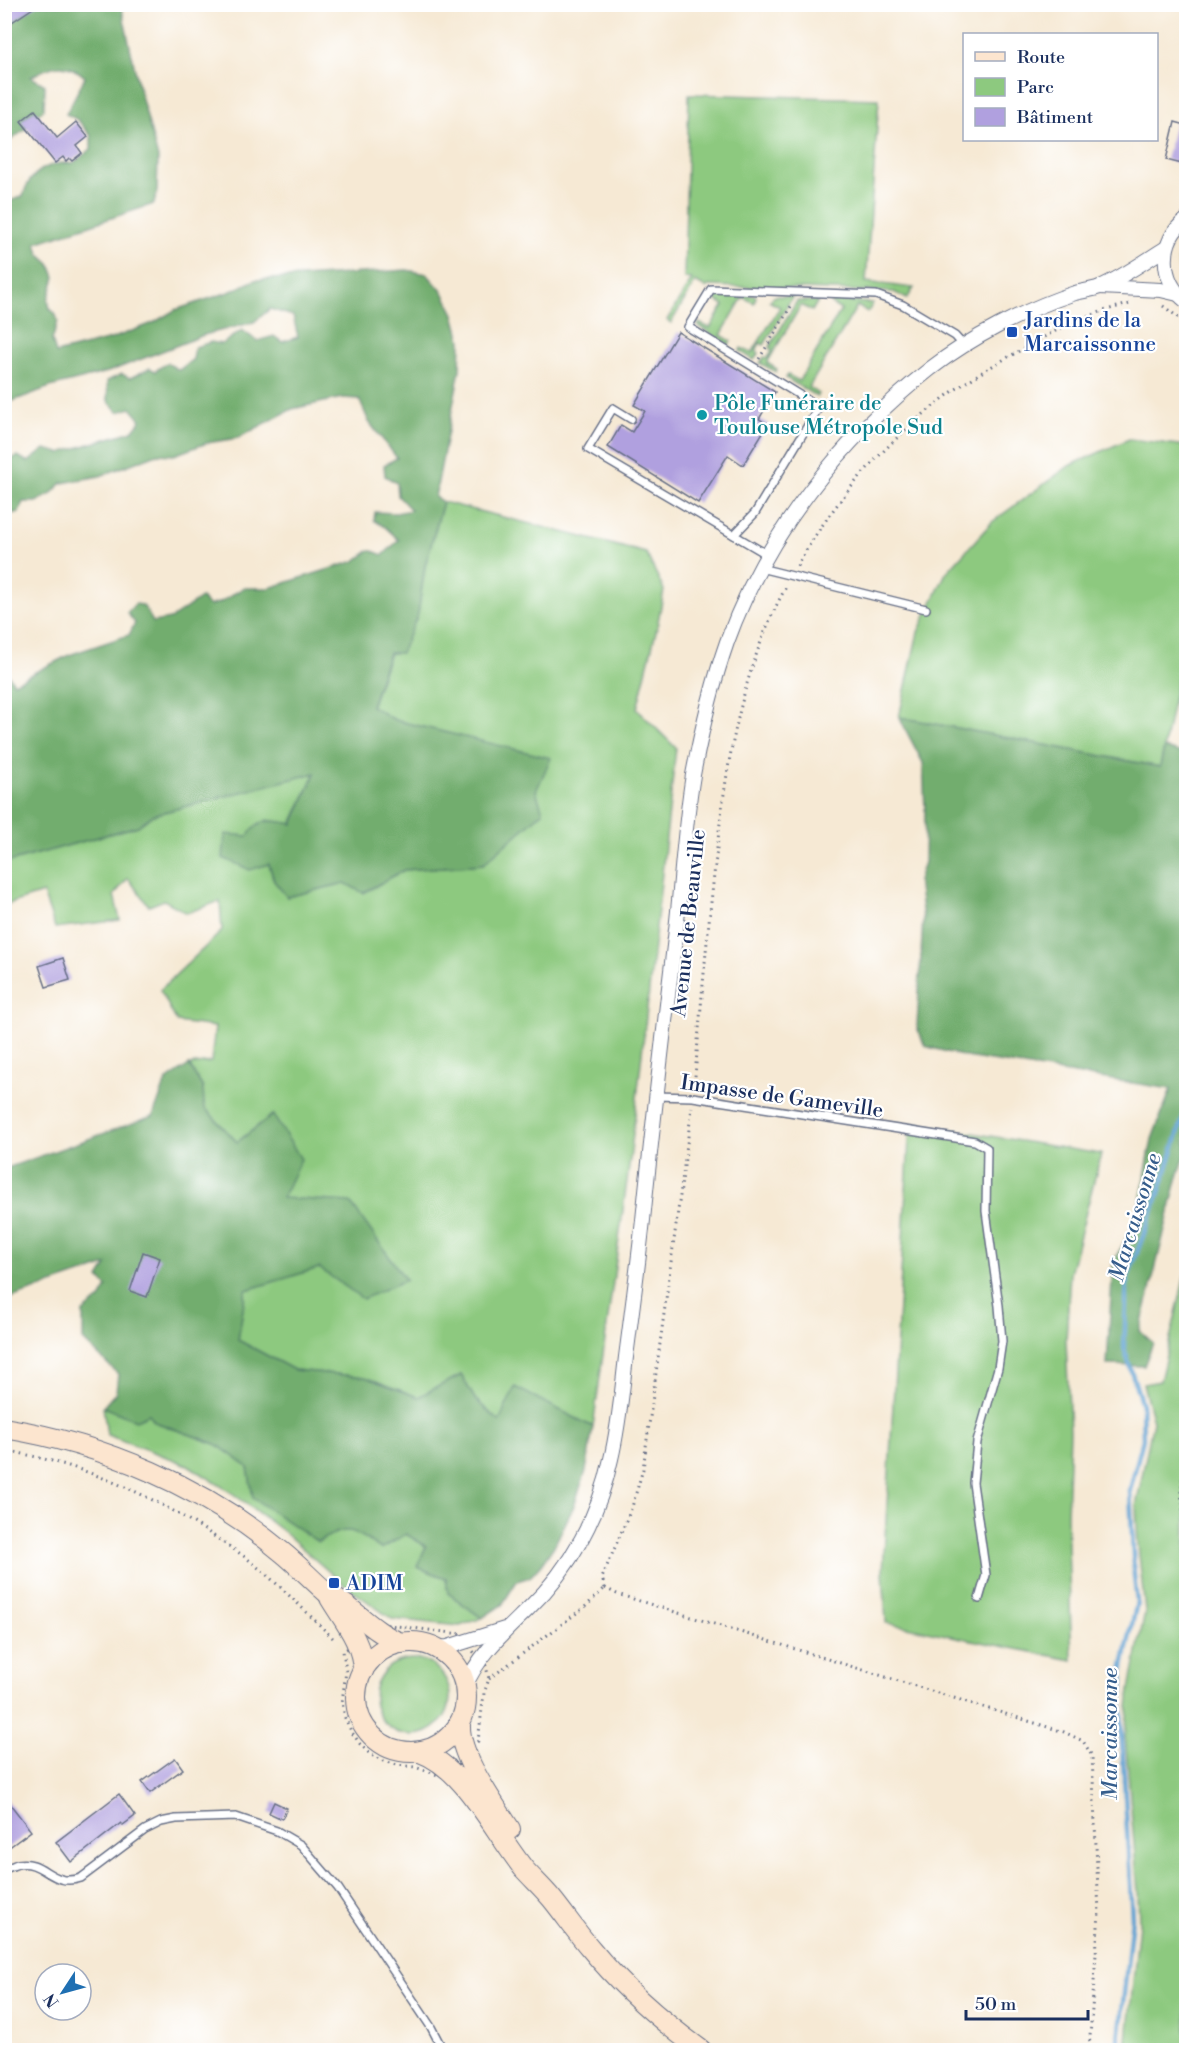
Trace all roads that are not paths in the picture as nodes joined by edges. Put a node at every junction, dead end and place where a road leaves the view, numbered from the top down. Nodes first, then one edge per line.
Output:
1 (1186, 220) edge
2 (1167, 248) junction
3 (1100, 286) junction
4 (1182, 297) edge
5 (964, 346) junction
6 (631, 419) dead end
7 (734, 535) junction
8 (768, 555) junction
9 (760, 568) junction
10 (926, 609) dead end
11 (655, 1096) junction
12 (4, 1428) edge
13 (326, 1592) junction
14 (979, 1599) dead end
15 (505, 1629) junction
16 (401, 1643) junction
17 (435, 1648) junction
18 (363, 1671) junction
19 (465, 1687) junction
20 (460, 1723) junction
21 (420, 1752) junction
22 (4, 1869) edge
23 (552, 1899) junction
24 (443, 2050) edge
25 (701, 2050) edge

1 - 2 street
2 - 3 street, Avenue de Beauville
2 - 4 street
3 - 4 street, Avenue de Beauville
3 - 5 street, Avenue de Beauville
5 - 7 lane
5 - 8 street, Avenue de Beauville
6 - 7 lane
7 - 8 lane
8 - 9 street, Avenue de Beauville
9 - 10 lane
9 - 11 street, Avenue de Beauville
11 - 14 lane, Impasse de Gameville
11 - 15 street, Avenue de Beauville
12 - 13 main road
13 - 16 main road
13 - 18 main road
15 - 17 street, Avenue de Beauville
15 - 19 street, Avenue de Beauville
16 - 17 main road
16 - 18 main road
17 - 19 main road
18 - 21 main road
19 - 20 main road
20 - 21 main road
20 - 23 main road
21 - 23 main road
22 - 24 lane
23 - 25 main road

